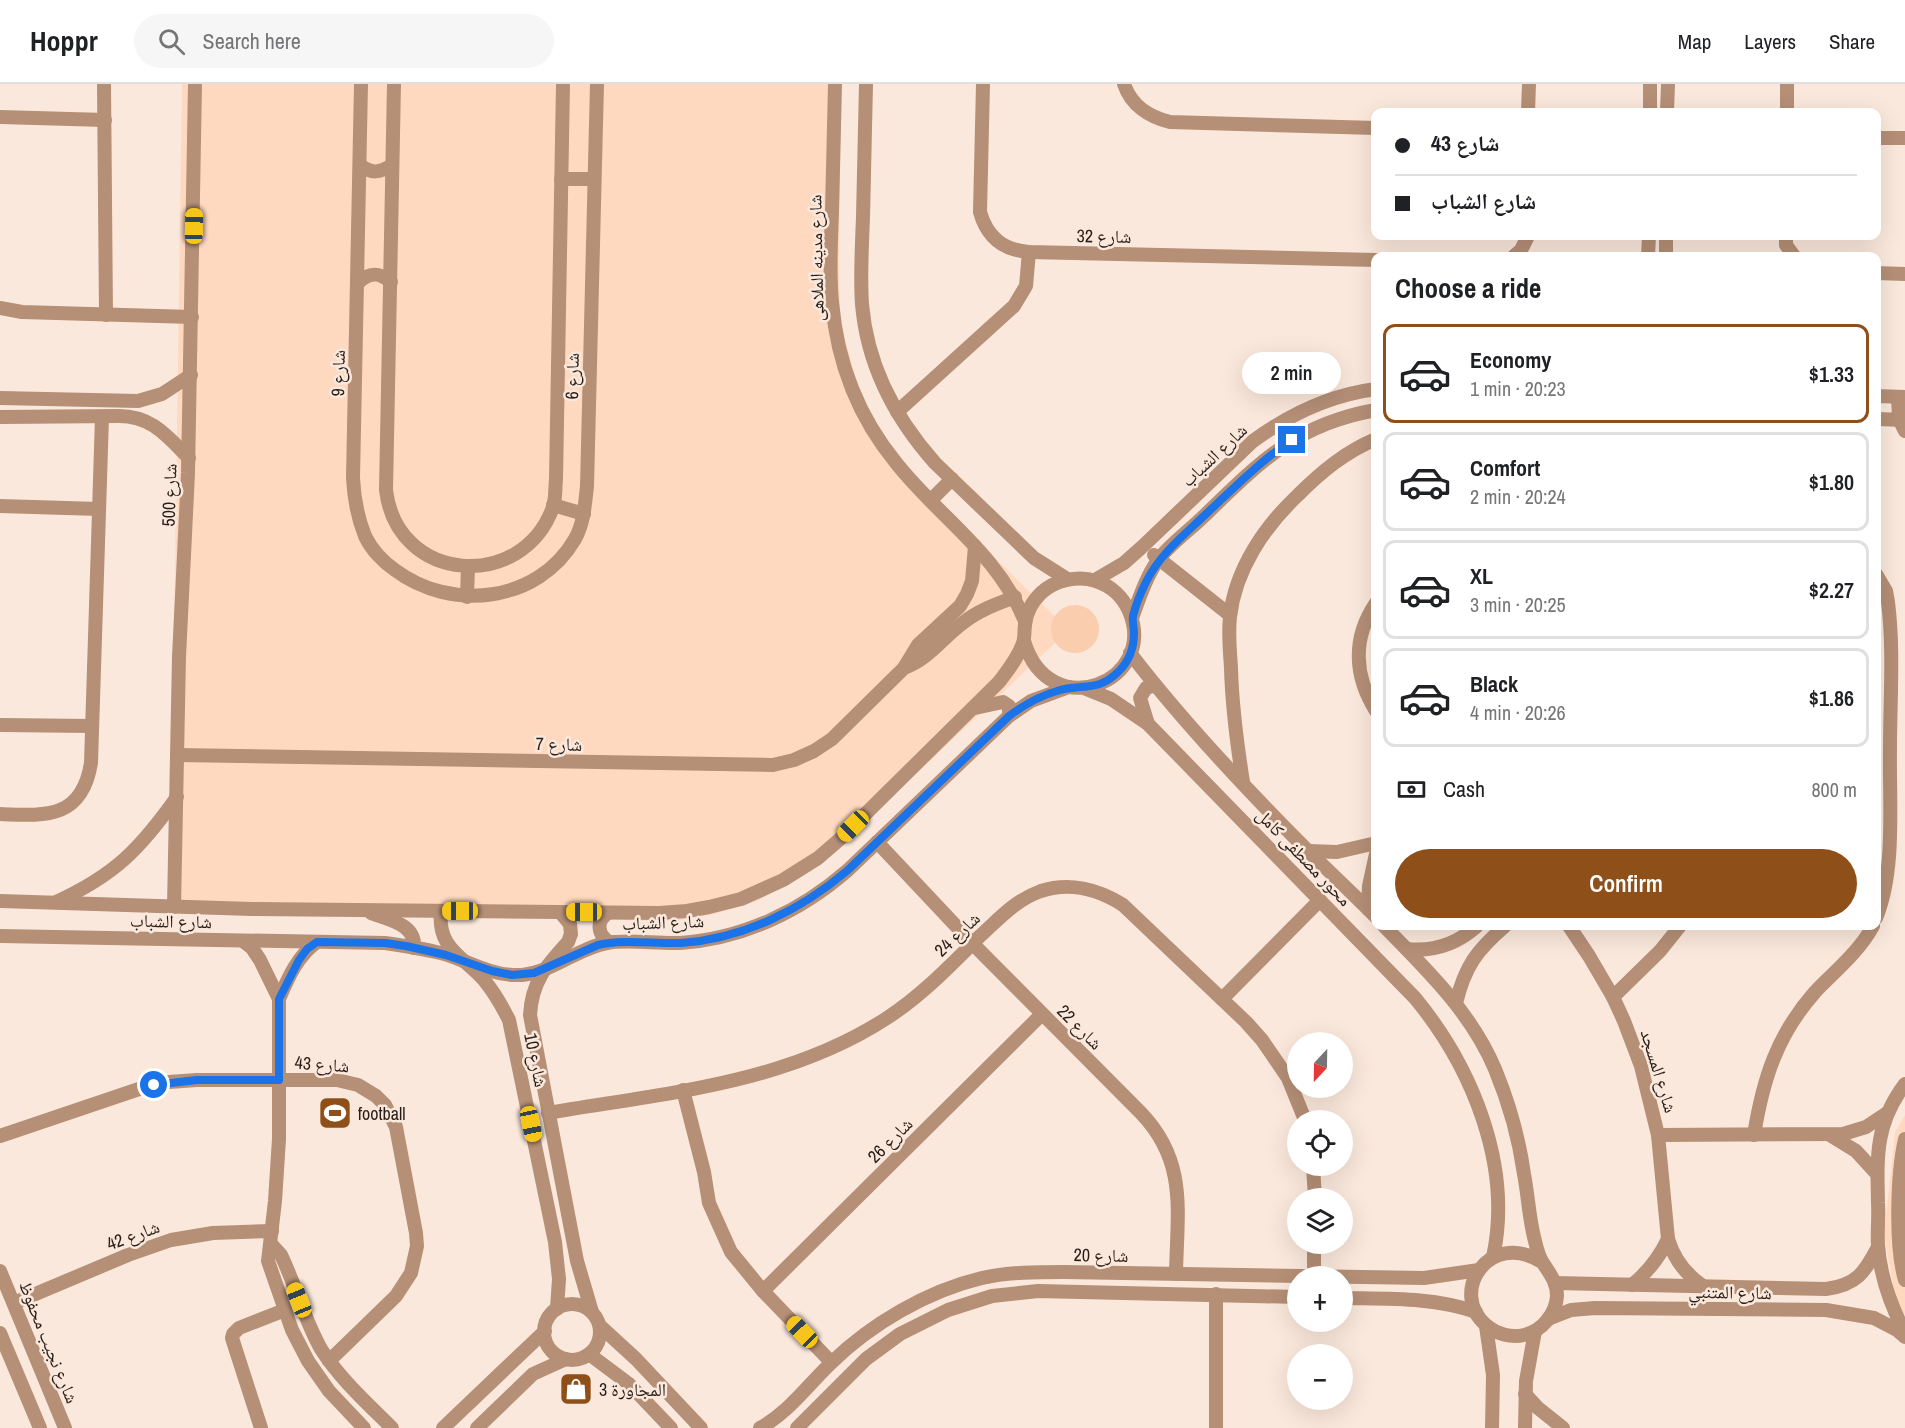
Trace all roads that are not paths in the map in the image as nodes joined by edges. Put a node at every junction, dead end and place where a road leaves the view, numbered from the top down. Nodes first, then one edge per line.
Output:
1 (104, 84) edge
2 (195, 84) edge
3 (361, 84) edge
4 (394, 84) edge
5 (563, 84) edge
6 (597, 84) edge
7 (835, 84) edge
8 (866, 84) edge
9 (983, 84) edge
10 (1124, 84) edge
11 (1529, 84) edge
12 (1787, 84) edge
13 (1650, 91) edge
14 (1667, 91) edge
15 (1528, 108) edge
16 (1650, 108) edge
17 (1667, 108) edge
18 (1787, 108) edge
19 (0, 117) edge
20 (105, 120) junction
21 (1371, 128) edge
22 (1881, 138) edge
23 (1905, 138) edge
24 (360, 165) junction
25 (392, 165) junction
26 (561, 179) junction
27 (594, 179) junction
28 (1029, 252) junction
29 (1371, 260) edge
30 (1881, 273) edge
31 (1905, 274) edge
32 (390, 282) junction
33 (358, 283) junction
34 (0, 308) edge
35 (106, 315) junction
36 (192, 317) junction
37 (191, 375) junction
38 (1371, 390) edge
39 (1881, 396) edge
40 (1902, 397) edge
41 (0, 398) edge
42 (138, 402) junction
43 (1371, 411) edge
44 (897, 412) junction
45 (0, 417) edge
46 (102, 417) junction
47 (138, 417) junction
48 (1881, 420) edge
49 (1903, 423) edge
50 (1371, 442) edge
51 (189, 458) junction
52 (952, 479) junction
53 (931, 500) junction
54 (553, 505) junction
55 (0, 506) edge
56 (99, 509) junction
57 (585, 514) junction
58 (975, 546) junction
59 (1142, 547) junction
60 (1159, 560) junction
61 (468, 566) junction
62 (1067, 579) junction
63 (1095, 580) junction
64 (1881, 582) edge
65 (467, 597) junction
66 (1015, 597) junction
67 (1371, 612) edge
68 (1230, 615) junction
69 (1132, 618) junction
70 (1025, 621) junction
71 (1024, 641) junction
72 (1130, 653) junction
73 (904, 668) junction
74 (1155, 685) junction
75 (1883, 687) edge
76 (1077, 688) junction
77 (1371, 701) edge
78 (1883, 703) edge
79 (973, 708) junction
80 (1009, 716) junction
81 (1148, 724) junction
82 (0, 725) edge
83 (92, 726) junction
84 (177, 755) junction
85 (1243, 782) junction
86 (177, 796) junction
87 (0, 814) edge
88 (1883, 832) edge
89 (877, 842) junction
90 (1371, 844) edge
91 (1309, 851) junction
92 (1371, 872) edge
93 (1371, 894) edge
94 (1320, 900) junction
95 (0, 901) edge
96 (1881, 903) edge
97 (51, 904) junction
98 (174, 907) junction
99 (363, 910) junction
100 (441, 911) junction
101 (560, 912) junction
102 (1371, 912) edge
103 (608, 913) junction
104 (1388, 930) edge
105 (1473, 930) edge
106 (1500, 930) edge
107 (1571, 930) edge
108 (1677, 930) edge
109 (1870, 930) edge
110 (0, 936) edge
111 (243, 940) junction
112 (317, 942) junction
113 (609, 942) junction
114 (973, 944) junction
115 (414, 948) junction
116 (1480, 948) junction
117 (1407, 949) junction
118 (465, 961) junction
119 (544, 969) junction
120 (1435, 979) junction
121 (1613, 997) junction
122 (1415, 998) junction
123 (279, 999) junction
124 (1222, 999) junction
125 (1456, 1003) junction
126 (1042, 1014) junction
127 (530, 1015) junction
128 (509, 1020) junction
129 (279, 1080) junction
130 (1905, 1084) edge
131 (683, 1090) junction
132 (1301, 1110) edge
133 (548, 1113) junction
134 (1887, 1113) junction
135 (1658, 1135) junction
136 (1754, 1135) junction
137 (1830, 1135) junction
138 (0, 1136) edge
139 (1905, 1139) edge
140 (1877, 1174) junction
141 (1899, 1206) junction
142 (1878, 1207) junction
143 (272, 1238) junction
144 (1668, 1239) junction
145 (1878, 1247) junction
146 (575, 1252) junction
147 (557, 1256) junction
148 (1493, 1257) junction
149 (1542, 1262) junction
150 (0, 1270) edge
151 (1479, 1270) junction
152 (1099, 1273) junction
153 (1176, 1274) junction
154 (1287, 1275) edge
155 (1353, 1276) edge
156 (1905, 1280) edge
157 (1555, 1283) junction
158 (1632, 1285) junction
159 (1703, 1286) junction
160 (1826, 1289) junction
161 (763, 1291) junction
162 (1099, 1292) junction
163 (1216, 1294) junction
164 (1287, 1297) edge
165 (1353, 1298) edge
166 (14, 1303) junction
167 (556, 1309) junction
168 (285, 1310) junction
169 (1826, 1310) junction
170 (592, 1312) junction
171 (1476, 1312) junction
172 (1548, 1319) junction
173 (600, 1326) junction
174 (1486, 1326) junction
175 (545, 1331) junction
176 (1535, 1331) junction
177 (0, 1333) edge
178 (1905, 1335) edge
179 (589, 1354) junction
180 (566, 1359) junction
181 (329, 1361) junction
182 (831, 1362) junction
183 (654, 1379) junction
184 (478, 1394) junction
185 (638, 1394) junction
186 (1525, 1394) junction
187 (494, 1412) junction
188 (769, 1426) edge
189 (40, 1428) edge
190 (65, 1428) edge
191 (261, 1428) edge
192 (364, 1428) edge
193 (392, 1428) edge
194 (443, 1428) edge
195 (477, 1428) edge
196 (671, 1428) edge
197 (701, 1428) edge
198 (797, 1428) edge
199 (1216, 1428) edge
200 (1492, 1428) edge
201 (1525, 1428) edge
202 (1563, 1428) edge

1 - 20 street
2 - 36 street, شارع 500
3 - 24 street, شارع 9
4 - 25 street
5 - 26 street, شارع 6
6 - 27 street, شارع 6
7 - 53 street, شارع مدينه الملاهى
8 - 44 street
9 - 28 street, شارع 32
10 - 21 street
11 - 15 street
12 - 18 street
13 - 14 street
13 - 16 street
14 - 17 street
19 - 20 street
20 - 35 street
22 - 23 street
24 - 25 street
24 - 33 street, شارع 9
25 - 32 street
26 - 27 street
26 - 54 street, شارع 6
27 - 57 street, شارع 6
28 - 29 street, شارع 32
28 - 44 street
30 - 31 street
32 - 33 street
32 - 61 street
33 - 65 street, شارع 9
34 - 35 street
35 - 36 street
36 - 37 street, شارع 500
37 - 42 street
37 - 51 street, شارع 500
38 - 59 street, شارع الشباب
39 - 40 street
40 - 49 street
41 - 42 street
42 - 47 street
43 - 60 street, شارع الشباب
44 - 52 street
45 - 46 street
46 - 47 street
46 - 56 street
47 - 51 street
48 - 49 street
50 - 68 street
51 - 84 street, شارع 500
52 - 53 street
52 - 62 street
53 - 58 street, شارع مدينه الملاهى
54 - 57 street
54 - 61 street, شارع 6
55 - 56 street
56 - 83 street
57 - 65 street, شارع 6
58 - 66 street, شارع مدينه الملاهى
58 - 73 street, شارع 7
59 - 60 street
59 - 63 street, شارع الشباب
60 - 68 street
60 - 69 street, شارع الشباب
61 - 65 street
62 - 63 street
62 - 70 street
63 - 69 street
64 - 75 street
66 - 70 street, شارع مدينه الملاهى
66 - 73 street, شارع 7
67 - 77 street
68 - 85 street
69 - 72 street
70 - 71 street
71 - 76 street
71 - 79 street, شارع الشباب
72 - 74 street, محور مصطفى كامل
72 - 76 street
73 - 84 street, شارع 7
74 - 81 street
74 - 85 street, محور مصطفى كامل
75 - 78 street
76 - 80 street, شارع الشباب
76 - 81 street, محور مصطفى كامل
78 - 88 street
79 - 80 street
79 - 103 street, شارع الشباب
80 - 89 street, شارع الشباب
81 - 94 street, محور مصطفى كامل
82 - 83 street
83 - 87 street
84 - 86 street, شارع 500
85 - 91 street, محور مصطفى كامل
86 - 97 street
86 - 98 street, شارع 500
88 - 96 street
89 - 113 street, شارع الشباب
89 - 114 street, شارع 22
90 - 91 street
91 - 102 street, محور مصطفى كامل
92 - 93 street
94 - 122 street, محور مصطفى كامل
94 - 124 street
95 - 97 street, شارع الشباب
97 - 98 street, شارع الشباب
98 - 99 street, شارع الشباب
99 - 100 street, شارع الشباب
99 - 115 street
100 - 101 street, شارع الشباب
100 - 118 street, شارع 10
101 - 103 street, شارع الشباب
101 - 119 street, شارع 10
103 - 113 street
104 - 117 street
105 - 116 street
105 - 117 street
106 - 116 street
107 - 121 street, شارع المسجد
108 - 121 street
109 - 136 street
110 - 111 street, شارع الشباب
111 - 112 street, شارع الشباب
111 - 123 street
112 - 115 street, شارع الشباب
112 - 123 street
113 - 119 street, شارع الشباب
114 - 124 street, شارع 24
114 - 126 street, شارع 22
114 - 131 street, شارع 24
115 - 118 street, شارع الشباب
116 - 125 street
117 - 120 street
118 - 119 street, شارع الشباب
118 - 128 street, شارع 10
119 - 127 street, شارع 10
120 - 122 street
120 - 125 street
121 - 135 street, شارع المسجد
122 - 148 street, محور مصطفى كامل
123 - 129 street
124 - 132 street, شارع 24
125 - 149 street
126 - 153 street, شارع 22
126 - 161 street, شارع 26
127 - 128 street
127 - 133 street, شارع 10
128 - 147 street, شارع 10
129 - 138 street, شارع 43
129 - 143 street
129 - 181 street, شارع 43
130 - 134 street
131 - 133 street, شارع 24
131 - 161 street
133 - 146 street, شارع 10
134 - 137 street
134 - 140 street
135 - 136 street
135 - 144 street, شارع المسجد
136 - 137 street
137 - 140 street
139 - 141 street
140 - 142 street
141 - 142 street
141 - 156 street
142 - 145 street
143 - 166 street, شارع 42
143 - 168 street
143 - 181 street
144 - 158 street
144 - 159 street, شارع المسجد
145 - 160 street, شارع المتنبي
145 - 178 street
146 - 147 street
146 - 170 street, شارع 10
147 - 167 street, شارع 10
148 - 149 street
148 - 151 street
149 - 157 street
150 - 166 street, شارع نجيب محفوظ
151 - 155 street, شارع 20
151 - 171 street
152 - 153 street, شارع 20
152 - 162 street
152 - 182 street, شارع 20
153 - 154 street, شارع 20
157 - 158 street, شارع المتنبي
157 - 172 street
158 - 159 street, شارع المتنبي
159 - 160 street, شارع المتنبي
160 - 169 street
161 - 182 street
162 - 163 street, شارع 20
162 - 198 street, شارع 20
163 - 164 street, شارع 20
163 - 199 street
165 - 171 street
166 - 190 street, شارع نجيب محفوظ
167 - 170 street
167 - 175 street
168 - 191 street
168 - 192 street
169 - 172 street, شارع المتنبي
169 - 178 street, شارع المتنبي
170 - 173 street
171 - 174 street
172 - 176 street
173 - 179 street
173 - 183 street
174 - 176 street
174 - 200 street
175 - 180 street
175 - 184 street
176 - 186 street
177 - 189 street
179 - 180 street
179 - 185 street
180 - 187 street
181 - 193 street
182 - 188 street, شارع 20
183 - 185 street
183 - 197 street
184 - 187 street
184 - 194 street
185 - 196 street
186 - 201 street
186 - 202 street
187 - 195 street

